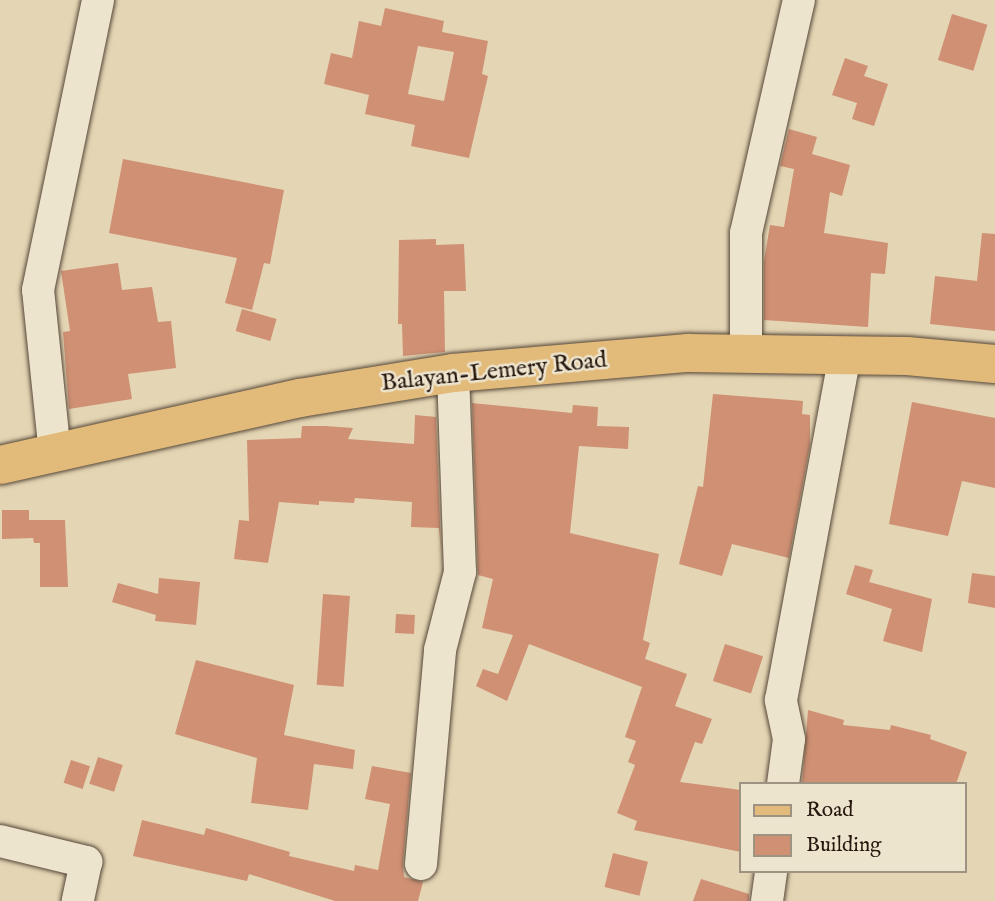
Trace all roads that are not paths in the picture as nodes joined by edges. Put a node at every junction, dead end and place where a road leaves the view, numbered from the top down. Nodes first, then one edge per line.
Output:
1 (98, 0) edge
2 (799, 0) edge
3 (746, 354) junction
4 (845, 356) junction
5 (995, 364) edge
6 (453, 373) junction
7 (55, 454) junction
8 (0, 464) edge
9 (783, 782) edge
10 (0, 841) edge
11 (421, 864) dead end
12 (771, 873) edge
13 (78, 901) edge
14 (767, 901) edge

1 - 7 street
2 - 3 street
3 - 4 main road, Balayan-Lemery Road
3 - 6 main road, Balayan-Lemery Road
4 - 5 main road, Balayan-Lemery Road
4 - 9 street
6 - 7 main road, Balayan-Lemery Road
6 - 11 street
7 - 8 main road, Balayan-Lemery Road
10 - 13 street
12 - 14 street

